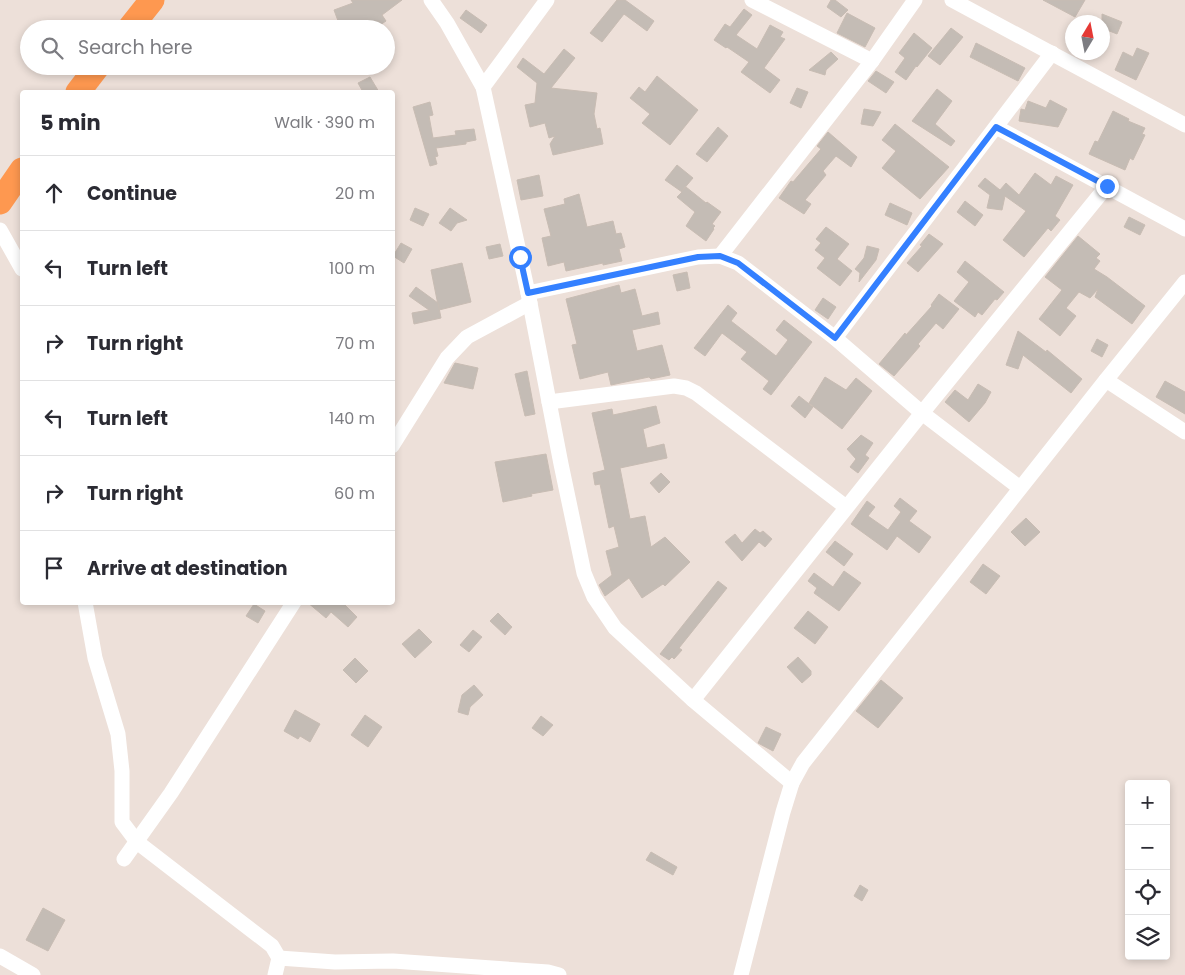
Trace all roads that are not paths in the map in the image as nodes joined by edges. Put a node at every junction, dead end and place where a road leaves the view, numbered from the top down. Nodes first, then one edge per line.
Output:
1 (152, 0) edge
2 (431, 0) edge
3 (547, 0) edge
4 (752, 0) edge
5 (915, 0) edge
6 (952, 0) edge
7 (136, 20) edge
8 (1052, 53) junction
9 (872, 61) junction
10 (91, 75) edge
11 (483, 88) junction
12 (80, 90) edge
13 (1185, 125) edge
14 (996, 127) junction
15 (20, 173) edge
16 (1107, 186) junction
17 (0, 202) edge
18 (1185, 228) edge
19 (0, 230) edge
20 (720, 256) junction
21 (20, 265) edge
22 (1185, 282) edge
23 (529, 298) junction
24 (835, 338) junction
25 (1106, 380) junction
26 (549, 402) junction
27 (922, 413) junction
28 (1185, 432) edge
29 (395, 441) edge
30 (1020, 488) junction
31 (846, 507) junction
32 (86, 605) edge
33 (292, 605) edge
34 (693, 700) junction
35 (792, 783) junction
36 (137, 842) junction
37 (124, 860) dead end
38 (0, 956) edge
39 (279, 958) junction
40 (33, 975) edge
41 (275, 975) edge
42 (559, 975) edge
43 (741, 975) edge

1 - 7 highway
2 - 11 street
3 - 11 street
4 - 9 street
5 - 9 street
6 - 8 street
8 - 13 street
8 - 14 street
9 - 20 street
10 - 12 highway
11 - 23 street
14 - 16 street
14 - 24 street
15 - 17 highway
16 - 18 street
16 - 27 street
19 - 21 street
20 - 23 street
20 - 24 street
22 - 25 street
23 - 26 street
23 - 29 street
24 - 27 street
25 - 28 street
25 - 30 street
26 - 31 street
26 - 34 street
27 - 30 street
27 - 31 street
30 - 35 street
31 - 34 street
32 - 36 street
33 - 36 street
34 - 35 street
35 - 43 street
36 - 37 street
36 - 39 street
38 - 40 street
39 - 41 street
39 - 42 street

